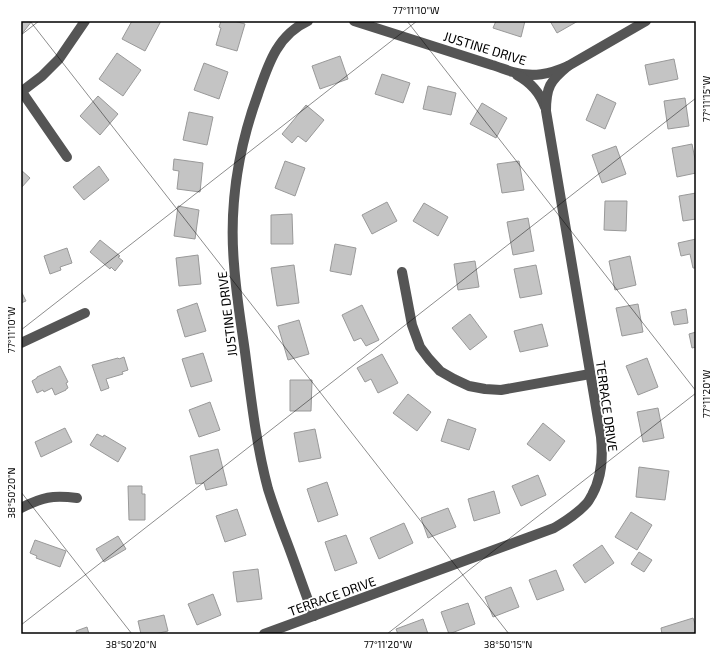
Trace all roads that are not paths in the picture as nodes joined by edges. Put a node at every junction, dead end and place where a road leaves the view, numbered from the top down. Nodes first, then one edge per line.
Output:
1 (85, 21) edge
2 (308, 21) edge
3 (354, 21) edge
4 (646, 21) edge
5 (568, 66) junction
6 (513, 73) junction
7 (21, 92) edge
8 (546, 111) junction
9 (67, 157) dead end
10 (402, 272) dead end
11 (85, 313) dead end
12 (21, 344) edge
13 (590, 374) junction
14 (77, 498) dead end
15 (21, 508) edge
16 (314, 616) junction
17 (264, 634) edge

1 - 7 street
2 - 16 street, JUSTINE DRIVE
3 - 6 street, JUSTINE DRIVE
4 - 5 street, JUSTINE DRIVE
5 - 6 street, JUSTINE DRIVE
5 - 8 street, TERRACE DRIVE
6 - 8 street
7 - 9 street
8 - 13 street, TERRACE DRIVE
10 - 13 street
11 - 12 street
13 - 16 street, TERRACE DRIVE
14 - 15 street
16 - 17 street, TERRACE DRIVE

